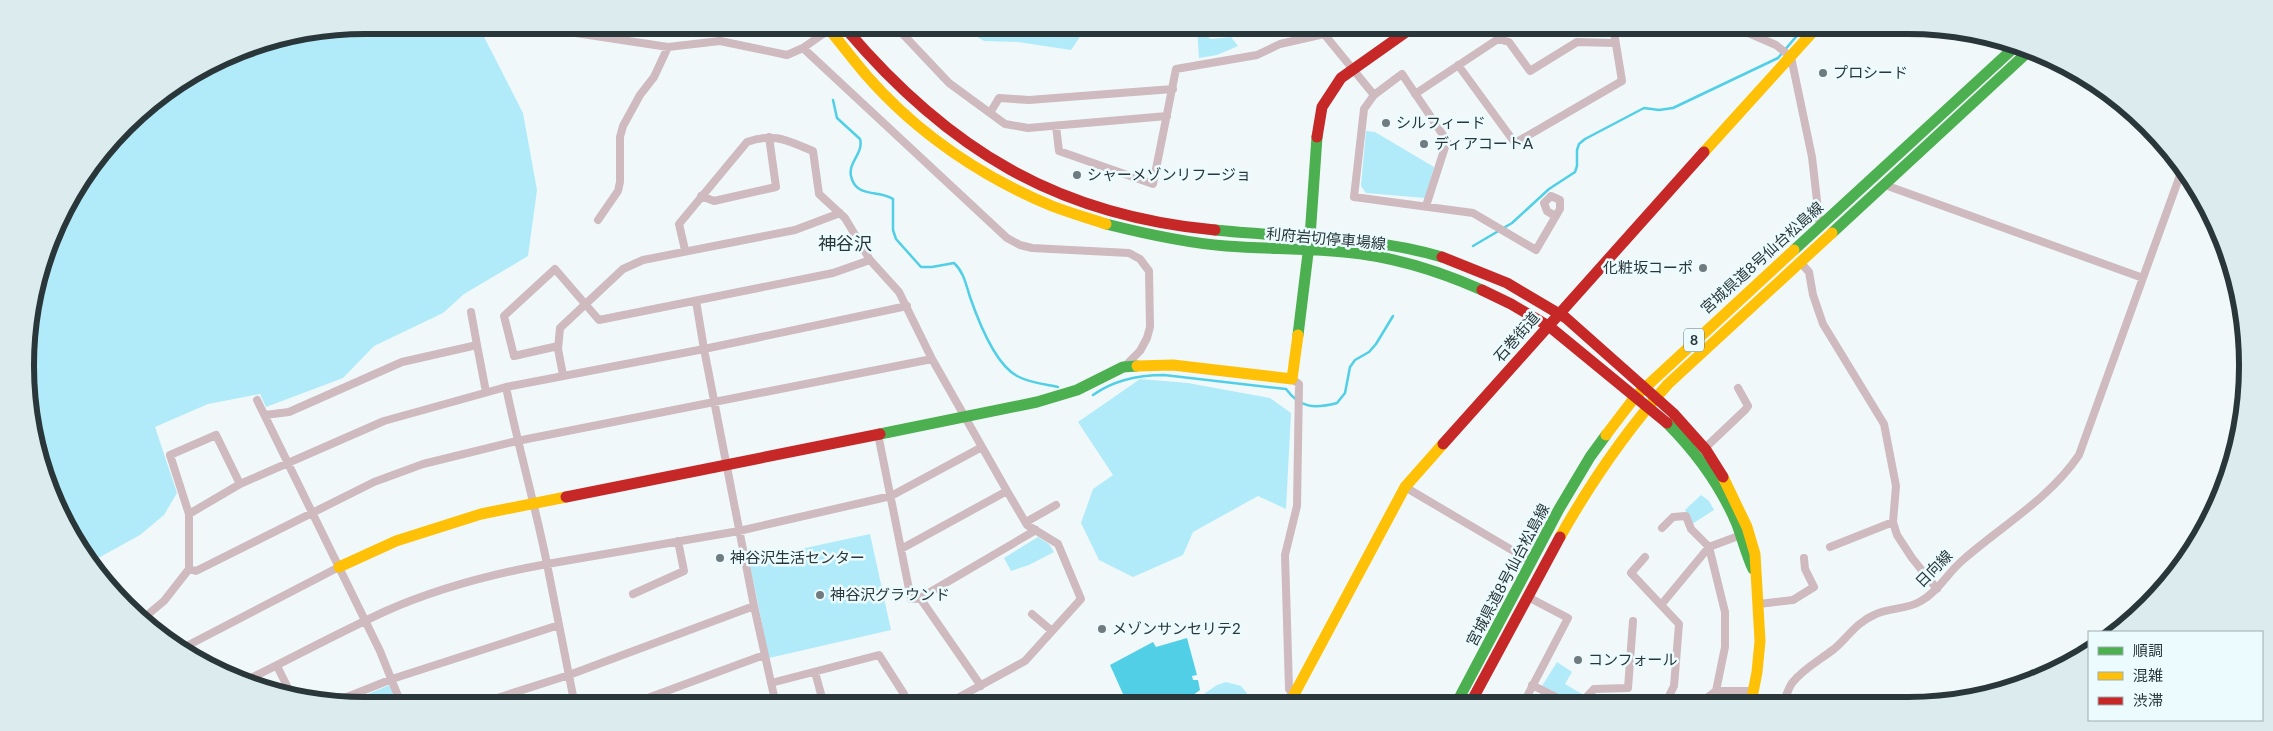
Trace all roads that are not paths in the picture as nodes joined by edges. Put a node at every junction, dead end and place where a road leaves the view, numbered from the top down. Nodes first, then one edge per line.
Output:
1 (582, 34) edge
2 (824, 34) edge
3 (833, 34) edge
4 (850, 34) edge
5 (903, 34) edge
6 (1403, 34) edge
7 (1613, 34) edge
8 (1750, 34) edge
9 (1811, 34) edge
10 (1615, 43) junction
11 (668, 47) junction
12 (803, 48) junction
13 (2012, 50) edge
14 (2024, 55) edge
15 (1790, 56) junction
16 (1458, 65) junction
17 (1352, 69) junction
18 (1173, 89) junction
19 (1374, 94) junction
20 (1415, 94) junction
21 (990, 112) junction
22 (1168, 116) junction
23 (1056, 126) junction
24 (769, 137) junction
25 (2180, 177) edge
26 (1885, 185) junction
27 (701, 196) junction
28 (1426, 206) junction
29 (840, 213) junction
30 (1555, 216) dead end
31 (598, 220) dead end
32 (1820, 227) junction
33 (1310, 237) junction
34 (684, 250) junction
35 (1308, 251) junction
36 (870, 260) junction
37 (1800, 262) junction
38 (2142, 278) junction
39 (696, 301) junction
40 (585, 303) junction
41 (906, 306) junction
42 (471, 312) dead end
43 (1559, 313) junction
44 (1548, 325) junction
45 (477, 345) junction
46 (558, 346) junction
47 (704, 349) junction
48 (932, 359) junction
49 (1123, 367) junction
50 (563, 375) junction
51 (1292, 379) junction
52 (506, 387) junction
53 (1644, 387) junction
54 (1738, 388) dead end
55 (486, 392) junction
56 (1635, 397) junction
57 (1655, 397) junction
58 (257, 400) dead end
59 (714, 403) junction
60 (1646, 407) junction
61 (265, 415) junction
62 (964, 417) junction
63 (878, 434) junction
64 (517, 441) junction
65 (982, 447) junction
66 (1705, 448) junction
67 (287, 463) junction
68 (726, 464) junction
69 (240, 484) junction
70 (1405, 488) junction
71 (1007, 491) junction
72 (891, 496) junction
73 (535, 502) junction
74 (1056, 505) dead end
75 (313, 513) junction
76 (189, 514) junction
77 (1026, 522) junction
78 (1893, 522) junction
79 (1662, 528) dead end
80 (739, 530) junction
81 (1036, 530) junction
82 (1741, 535) junction
83 (678, 541) junction
84 (1709, 547) junction
85 (1830, 547) dead end
86 (901, 549) junction
87 (1646, 558) dead end
88 (1804, 558) dead end
89 (1532, 562) junction
90 (547, 564) junction
91 (338, 567) junction
92 (189, 569) junction
93 (1756, 573) junction
94 (1937, 589) junction
95 (633, 594) dead end
96 (1528, 597) junction
97 (920, 598) junction
98 (1759, 604) junction
99 (1661, 605) junction
100 (754, 606) junction
101 (1032, 614) dead end
102 (147, 615) edge
103 (1633, 621) dead end
104 (365, 622) junction
105 (559, 625) junction
106 (1052, 631) junction
107 (188, 645) edge
108 (764, 655) junction
109 (277, 666) junction
110 (815, 672) junction
111 (569, 674) junction
112 (253, 677) edge
113 (392, 679) junction
114 (771, 683) junction
115 (1532, 685) junction
116 (981, 686) junction
117 (289, 688) edge
118 (1716, 691) junction
119 (1754, 692) junction
120 (347, 697) edge
121 (399, 697) edge
122 (499, 697) edge
123 (573, 697) edge
124 (650, 697) edge
125 (774, 697) edge
126 (822, 697) edge
127 (900, 697) edge
128 (960, 697) edge
129 (1290, 697) edge
130 (1293, 697) edge
131 (1460, 697) edge
132 (1474, 697) edge
133 (1526, 697) edge
134 (1556, 697) edge
135 (1587, 697) edge
136 (1668, 697) edge
137 (1709, 697) edge
138 (1753, 697) edge
139 (1786, 697) edge

1 - 11 street
2 - 12 street
3 - 35 main road, 利府岩切停車場線
4 - 33 main road, 利府岩切停車場線
5 - 21 street
6 - 17 main road
7 - 10 street
8 - 15 street
9 - 15 main road, 石巻街道
10 - 16 street
10 - 16 street
11 - 12 street
11 - 31 street
12 - 49 street
13 - 32 main road, 宮城県道8号仙台松島線 / 8
14 - 26 main road, 宮城県道8号仙台松島線 / 8
15 - 32 street
15 - 43 main road, 石巻街道
16 - 20 street
17 - 18 street
17 - 19 street
17 - 33 main road
18 - 21 street
18 - 22 street
19 - 20 street
19 - 28 street
20 - 28 street
21 - 23 street
22 - 23 street
22 - 23 street
24 - 27 street
24 - 27 street
24 - 29 street
25 - 38 street, 日向線
26 - 37 main road, 宮城県道8号仙台松島線 / 8
26 - 38 street
27 - 34 street
28 - 30 street
29 - 34 street
29 - 36 street
32 - 53 main road, 宮城県道8号仙台松島線 / 8
33 - 35 main road
33 - 43 main road, 利府岩切停車場線
34 - 40 street
35 - 44 main road, 利府岩切停車場線
35 - 51 main road
36 - 39 street
36 - 41 street
37 - 57 main road, 宮城県道8号仙台松島線 / 8
37 - 78 street
38 - 94 street, 日向線
39 - 40 street
39 - 47 street
40 - 46 street
40 - 46 street
41 - 47 street
41 - 48 street
42 - 45 street
43 - 44 main road, 石巻街道
43 - 53 main road, 利府岩切停車場線
44 - 56 main road, 利府岩切停車場線
44 - 70 main road, 石巻街道
45 - 55 street
45 - 61 street
46 - 50 street
47 - 50 street
47 - 59 street
48 - 59 street
48 - 62 street
49 - 51 main road
49 - 62 main road
50 - 52 street
51 - 129 street
52 - 55 street
52 - 64 street
53 - 56 main road, 宮城県道8号仙台松島線 / 8
53 - 57 main road, 利府岩切停車場線
54 - 66 street
55 - 67 street
56 - 60 main road, 利府岩切停車場線
56 - 89 main road, 宮城県道8号仙台松島線 / 8
57 - 60 main road, 宮城県道8号仙台松島線 / 8
57 - 66 main road, 利府岩切停車場線
58 - 61 street
59 - 64 street
59 - 68 street
60 - 82 main road, 利府岩切停車場線
60 - 96 main road, 宮城県道8号仙台松島線 / 8
61 - 67 street
62 - 63 main road
62 - 65 street
63 - 68 main road
63 - 72 street
64 - 73 street
64 - 75 street
65 - 71 street
65 - 72 street
66 - 93 main road, 利府岩切停車場線
67 - 69 street
67 - 75 street
68 - 73 main road
68 - 80 street
69 - 76 street
69 - 76 street
70 - 89 street
70 - 130 main road, 石巻街道
71 - 77 street
71 - 86 street
72 - 80 street
72 - 86 street
73 - 90 street
73 - 91 main road
74 - 77 street
75 - 91 street
75 - 92 street
76 - 92 street
77 - 81 street
78 - 85 street
78 - 94 street
79 - 84 street
80 - 83 street
80 - 100 street
81 - 97 street
81 - 106 street
82 - 84 street
82 - 93 main road, 利府岩切停車場線
83 - 90 street
83 - 95 street
84 - 99 street
84 - 118 street
86 - 97 street
87 - 99 street
88 - 98 street
89 - 131 main road, 宮城県道8号仙台松島線 / 8
90 - 104 street
90 - 105 street
91 - 104 street
91 - 107 street
92 - 102 street
93 - 98 main road, 利府岩切停車場線
94 - 139 street, 日向線
96 - 115 street
96 - 132 main road, 宮城県道8号仙台松島線 / 8
97 - 116 street
98 - 119 main road, 利府岩切停車場線
99 - 136 street
100 - 108 street
100 - 111 street
101 - 106 street
103 - 135 street
104 - 109 street
104 - 113 street
105 - 111 street
105 - 113 street
106 - 116 street
108 - 114 street
108 - 124 street
109 - 112 street
109 - 117 street
110 - 114 street
110 - 126 street
110 - 127 street
111 - 122 street
111 - 123 street
113 - 120 street
113 - 121 street
114 - 125 street
115 - 133 street
115 - 134 street
116 - 128 street
118 - 119 street
118 - 137 street
119 - 138 main road, 利府岩切停車場線

